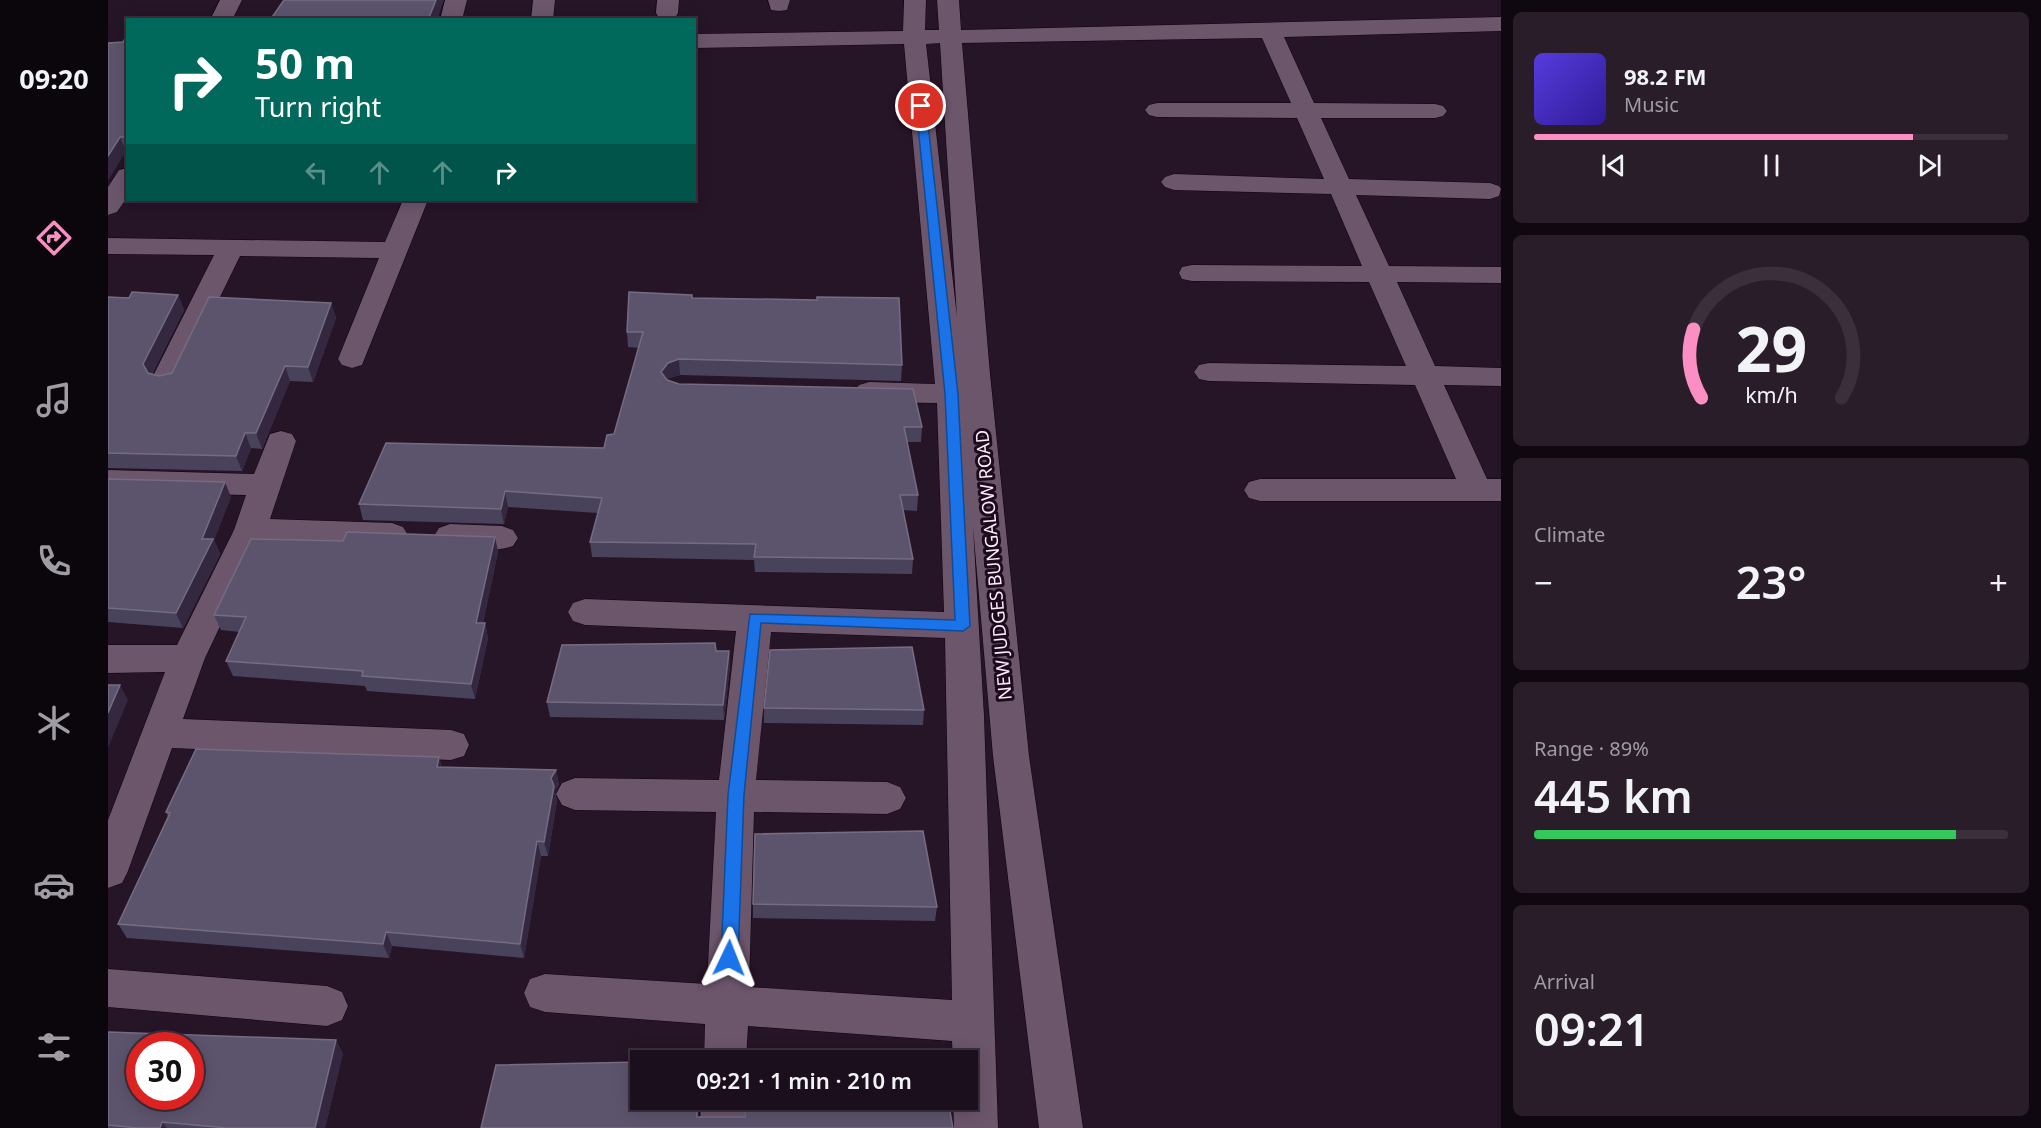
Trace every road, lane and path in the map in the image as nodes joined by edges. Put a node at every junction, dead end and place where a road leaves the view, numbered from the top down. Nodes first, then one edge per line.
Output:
1 (231, 0) edge
2 (456, 0) edge
3 (544, 0) edge
4 (915, 0) edge
5 (948, 0) edge
6 (222, 18) edge
7 (452, 18) edge
8 (542, 18) edge
9 (1501, 24) edge
10 (1270, 31) junction
11 (950, 37) junction
12 (914, 38) junction
13 (696, 41) edge
14 (1157, 110) dead end
15 (1306, 111) junction
16 (1435, 111) dead end
17 (126, 178) edge
18 (1174, 182) dead end
19 (1341, 188) junction
20 (1490, 191) dead end
21 (415, 201) edge
22 (108, 207) edge
23 (108, 246) edge
24 (231, 248) junction
25 (395, 250) junction
26 (1192, 273) dead end
27 (1379, 274) junction
28 (1501, 275) edge
29 (352, 359) dead end
30 (1209, 372) dead end
31 (1426, 377) junction
32 (1501, 377) edge
33 (166, 380) edge
34 (843, 391) edge
35 (951, 394) junction
36 (281, 441) dead end
37 (108, 481) edge
38 (266, 485) junction
39 (1260, 490) dead end
40 (1489, 490) edge
41 (250, 530) junction
42 (502, 538) dead end
43 (585, 612) dead end
44 (755, 618) junction
45 (963, 626) junction
46 (188, 658) junction
47 (108, 659) edge
48 (159, 733) junction
49 (451, 746) dead end
50 (575, 794) dead end
51 (736, 795) junction
52 (887, 798) dead end
53 (108, 872) edge
54 (108, 988) edge
55 (545, 993) dead end
56 (727, 1005) junction
57 (327, 1006) dead end
58 (974, 1022) junction
59 (725, 1050) edge
60 (723, 1110) edge
61 (722, 1128) edge
62 (976, 1128) edge
63 (1061, 1128) edge

1 - 6 street
2 - 7 street
3 - 8 street
4 - 12 street
5 - 11 street, NEW JUDGES BUNGALOW ROAD
9 - 10 street
10 - 11 street
10 - 15 street
11 - 12 street
11 - 63 street, NEW JUDGES BUNGALOW ROAD
12 - 13 street
12 - 35 street
14 - 15 street
15 - 16 street
15 - 19 street
17 - 22 street
18 - 19 street
19 - 20 street
19 - 27 street
21 - 25 street
23 - 24 street
24 - 25 street
24 - 33 street
25 - 29 street
26 - 27 street
27 - 28 street
27 - 31 street
30 - 31 street
31 - 32 street
31 - 40 street
34 - 35 street
35 - 45 street
36 - 38 street
37 - 38 street
38 - 41 street
39 - 40 street
41 - 42 street
41 - 46 street
43 - 44 street
44 - 45 street
44 - 51 street
45 - 58 street
46 - 47 street
46 - 48 street
48 - 49 street
48 - 53 street
50 - 51 street
51 - 52 street
51 - 56 street
54 - 57 street
55 - 56 street
56 - 58 street
56 - 59 street
58 - 62 street
60 - 61 street

